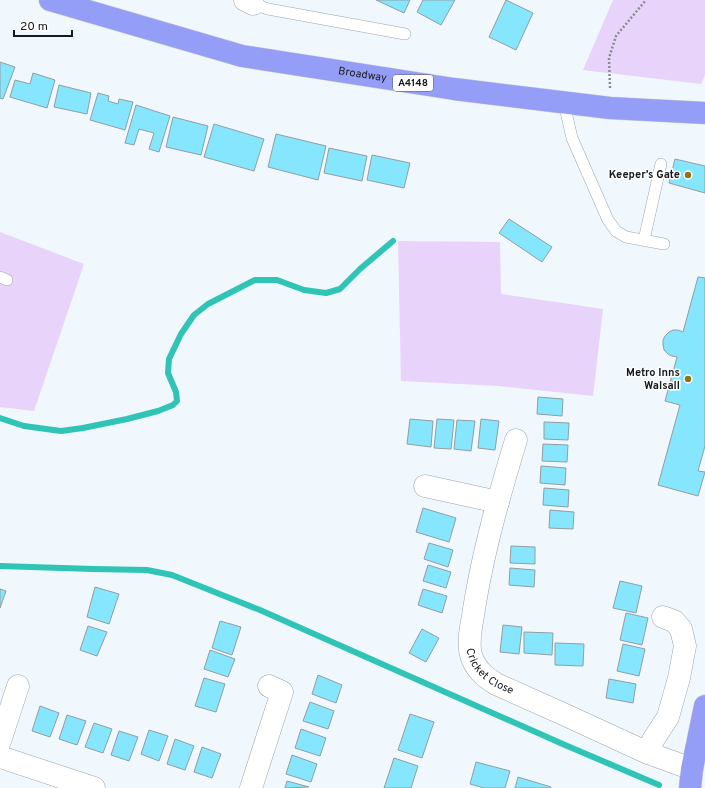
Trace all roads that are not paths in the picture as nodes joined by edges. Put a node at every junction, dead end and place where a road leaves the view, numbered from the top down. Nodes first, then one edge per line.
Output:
1 (50, 0) edge
2 (249, 2) edge
3 (405, 34) dead end
4 (564, 102) junction
5 (705, 113) edge
6 (661, 164) dead end
7 (644, 240) junction
8 (664, 244) dead end
9 (516, 440) dead end
10 (425, 486) dead end
11 (498, 502) junction
12 (663, 617) dead end
13 (18, 686) dead end
14 (269, 686) dead end
15 (705, 706) edge
16 (0, 741) edge
17 (648, 753) junction
18 (0, 757) edge
19 (691, 778) edge
20 (94, 788) edge
21 (251, 788) edge

1 - 4 highway, Broadway / A4148
2 - 3 lane
4 - 5 highway, Broadway / A4148
4 - 7 lane
6 - 7 lane
7 - 8 lane
9 - 11 street, Cricket Close
10 - 11 street
11 - 17 street, Cricket Close
12 - 17 street
13 - 16 street
14 - 21 street
15 - 19 highway
17 - 19 street, Cricket Close
18 - 20 street

